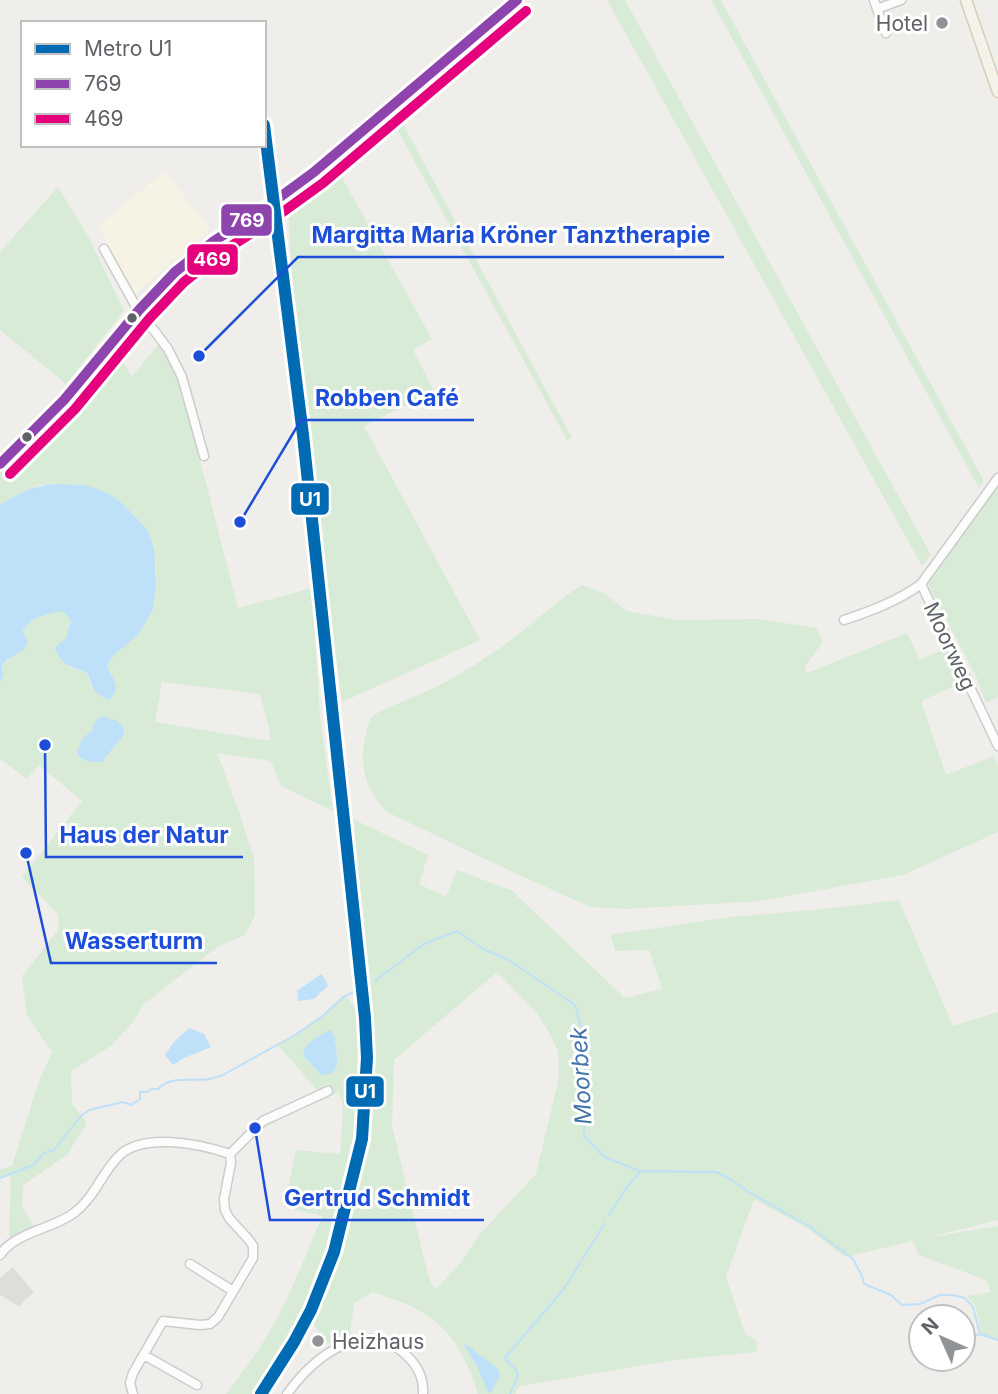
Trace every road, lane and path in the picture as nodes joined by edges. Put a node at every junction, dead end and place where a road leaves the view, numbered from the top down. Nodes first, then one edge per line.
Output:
1 (517, 0) edge
2 (901, 0) edge
3 (966, 0) edge
4 (876, 4) edge
5 (886, 33) dead end
6 (998, 92) edge
7 (104, 249) dead end
8 (139, 310) junction
9 (204, 456) dead end
10 (0, 464) edge
11 (998, 478) edge
12 (921, 584) junction
13 (844, 621) dead end
14 (998, 746) edge
15 (328, 1091) dead end
16 (230, 1154) junction
17 (0, 1255) edge
18 (190, 1264) dead end
19 (233, 1291) junction
20 (144, 1355) junction
21 (197, 1385) dead end
22 (133, 1394) edge
23 (288, 1394) edge
24 (423, 1394) edge

1 - 8 street
2 - 4 street
3 - 6 main road
4 - 5 street
7 - 8 street
8 - 9 street
8 - 10 street
11 - 12 street
12 - 13 street
12 - 14 street, Moorweg
15 - 16 street
16 - 17 street
16 - 19 street
18 - 19 street
19 - 20 street
20 - 21 street
20 - 22 street
23 - 24 street

